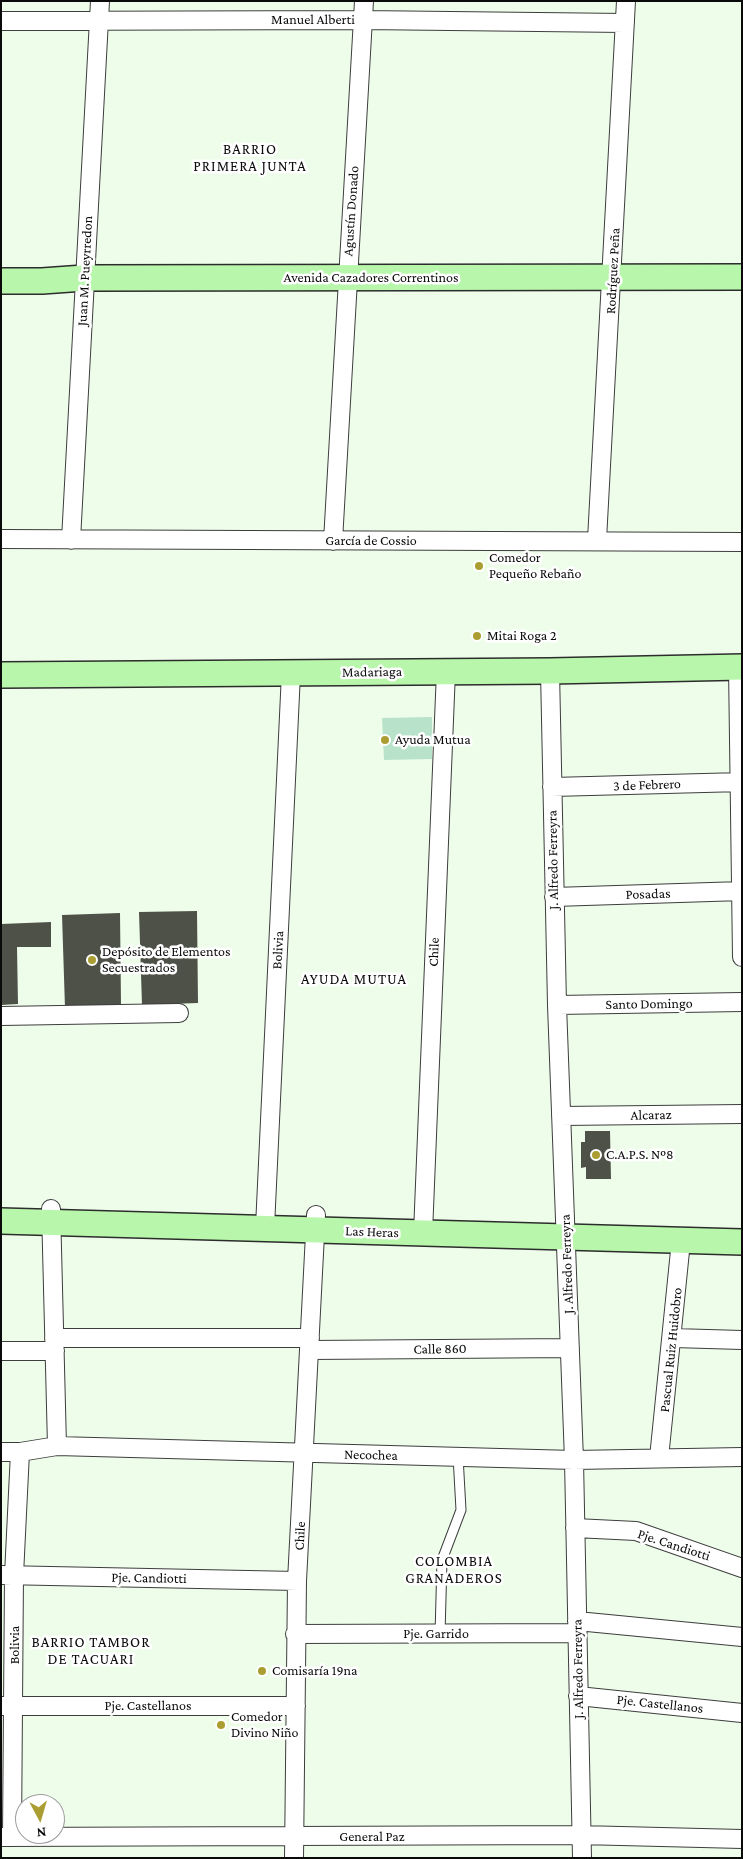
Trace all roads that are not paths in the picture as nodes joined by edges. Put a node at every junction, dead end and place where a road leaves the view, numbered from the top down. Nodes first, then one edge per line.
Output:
1 (100, 1) edge
2 (364, 1) edge
3 (626, 1) edge
4 (363, 20) junction
5 (1, 21) edge
6 (98, 21) junction
7 (625, 23) junction
8 (742, 277) edge
9 (84, 278) junction
10 (347, 278) junction
11 (613, 279) junction
12 (1, 281) edge
13 (1, 539) edge
14 (71, 540) junction
15 (597, 540) junction
16 (333, 541) junction
17 (742, 542) edge
18 (740, 667) edge
19 (446, 671) junction
20 (550, 671) junction
21 (292, 673) junction
22 (1, 675) edge
23 (740, 782) edge
24 (552, 787) junction
25 (741, 891) edge
26 (554, 897) junction
27 (742, 957) edge
28 (742, 1002) edge
29 (557, 1005) junction
30 (180, 1013) dead end
31 (1, 1016) edge
32 (742, 1114) edge
33 (561, 1116) junction
34 (1, 1208) edge
35 (52, 1216) junction
36 (265, 1220) junction
37 (1, 1221) edge
38 (315, 1222) junction
39 (423, 1226) junction
40 (742, 1228) edge
41 (567, 1230) junction
42 (681, 1241) junction
43 (742, 1242) edge
44 (673, 1338) junction
45 (742, 1340) edge
46 (55, 1344) junction
47 (310, 1344) junction
48 (570, 1348) junction
49 (1, 1351) edge
50 (57, 1446) junction
51 (1, 1452) edge
52 (20, 1452) junction
53 (304, 1454) junction
54 (458, 1456) junction
55 (742, 1457) edge
56 (659, 1458) junction
57 (574, 1460) junction
58 (575, 1528) junction
59 (742, 1568) edge
60 (8, 1575) edge
61 (297, 1581) junction
62 (577, 1627) junction
63 (295, 1634) junction
64 (440, 1635) junction
65 (742, 1637) edge
66 (578, 1696) junction
67 (8, 1706) edge
68 (296, 1706) junction
69 (742, 1713) edge
70 (580, 1835) junction
71 (7, 1837) edge
72 (295, 1837) junction
73 (742, 1839) edge
74 (294, 1858) edge
75 (582, 1858) edge

1 - 6 street, Juan M. Pueyrredon
2 - 4 street, Agustín Donado
3 - 7 street, Rodríguez Peña
4 - 6 street, Manuel Alberti
4 - 7 street, Manuel Alberti
4 - 10 street, Agustín Donado
5 - 6 street, Manuel Alberti
6 - 9 street, Juan M. Pueyrredon
7 - 11 street, Rodríguez Peña
8 - 11 street, Avenida Cazadores Correntinos
9 - 10 street, Avenida Cazadores Correntinos
9 - 12 street, Avenida Cazadores Correntinos
9 - 14 street, Juan M. Pueyrredon
10 - 11 street, Avenida Cazadores Correntinos
10 - 16 street, Agustín Donado
11 - 15 street, Rodríguez Peña
13 - 14 street, García de Cossio
14 - 16 street, García de Cossio
15 - 16 street, García de Cossio
15 - 17 street, García de Cossio
18 - 20 street, Madariaga
18 - 23 street
19 - 20 street, Madariaga
19 - 21 street, Madariaga
19 - 39 street, Chile
20 - 24 street, J. Alfredo Ferreyra
21 - 22 street, Madariaga
21 - 36 street, Bolivia
23 - 24 street, 3 de Febrero
23 - 25 street
24 - 26 street, J. Alfredo Ferreyra
25 - 26 street, Posadas
25 - 27 street
26 - 29 street, J. Alfredo Ferreyra
28 - 29 street, Santo Domingo
29 - 33 street, J. Alfredo Ferreyra
30 - 31 street
32 - 33 street, Alcaraz
33 - 41 street, J. Alfredo Ferreyra
34 - 35 street, Las Heras
35 - 36 street, Las Heras
35 - 37 street, Las Heras
35 - 46 street
36 - 38 street, Las Heras
38 - 39 street, Las Heras
38 - 47 street, Chile
39 - 41 street, Las Heras
40 - 41 street, Las Heras
41 - 42 street, Las Heras
41 - 48 street, J. Alfredo Ferreyra
42 - 43 street, Las Heras
42 - 44 street, Pascual Ruiz Huidobro
44 - 45 street
44 - 56 street, Pascual Ruiz Huidobro
46 - 47 street, Calle 860
46 - 49 street, Calle 860
46 - 50 street
47 - 48 street, Calle 860
47 - 53 street, Chile
48 - 57 street, J. Alfredo Ferreyra
50 - 52 street, Necochea
50 - 53 street, Necochea
51 - 52 street, Necochea
52 - 60 street, Bolivia
53 - 54 street, Necochea
53 - 61 street, Chile
54 - 57 street, Necochea
54 - 64 lane
55 - 56 street, Necochea
56 - 57 street, Necochea
57 - 58 street, J. Alfredo Ferreyra
58 - 59 street, Pje. Candiotti
58 - 62 street, J. Alfredo Ferreyra
60 - 61 street, Pje. Candiotti
60 - 67 street, Bolivia
61 - 63 street, Chile
62 - 64 street, Pje. Garrido
62 - 65 street, Pje. Garrido
62 - 66 street, J. Alfredo Ferreyra
63 - 64 street, Pje. Garrido
63 - 68 street, Chile
66 - 69 street, Pje. Castellanos
66 - 70 street, J. Alfredo Ferreyra
67 - 68 street, Pje. Castellanos
67 - 71 street, Bolivia
68 - 72 street, Chile
70 - 72 street, General Paz
70 - 73 street, General Paz
70 - 75 street, J. Alfredo Ferreyra
71 - 72 street, General Paz
72 - 74 street, Chile

